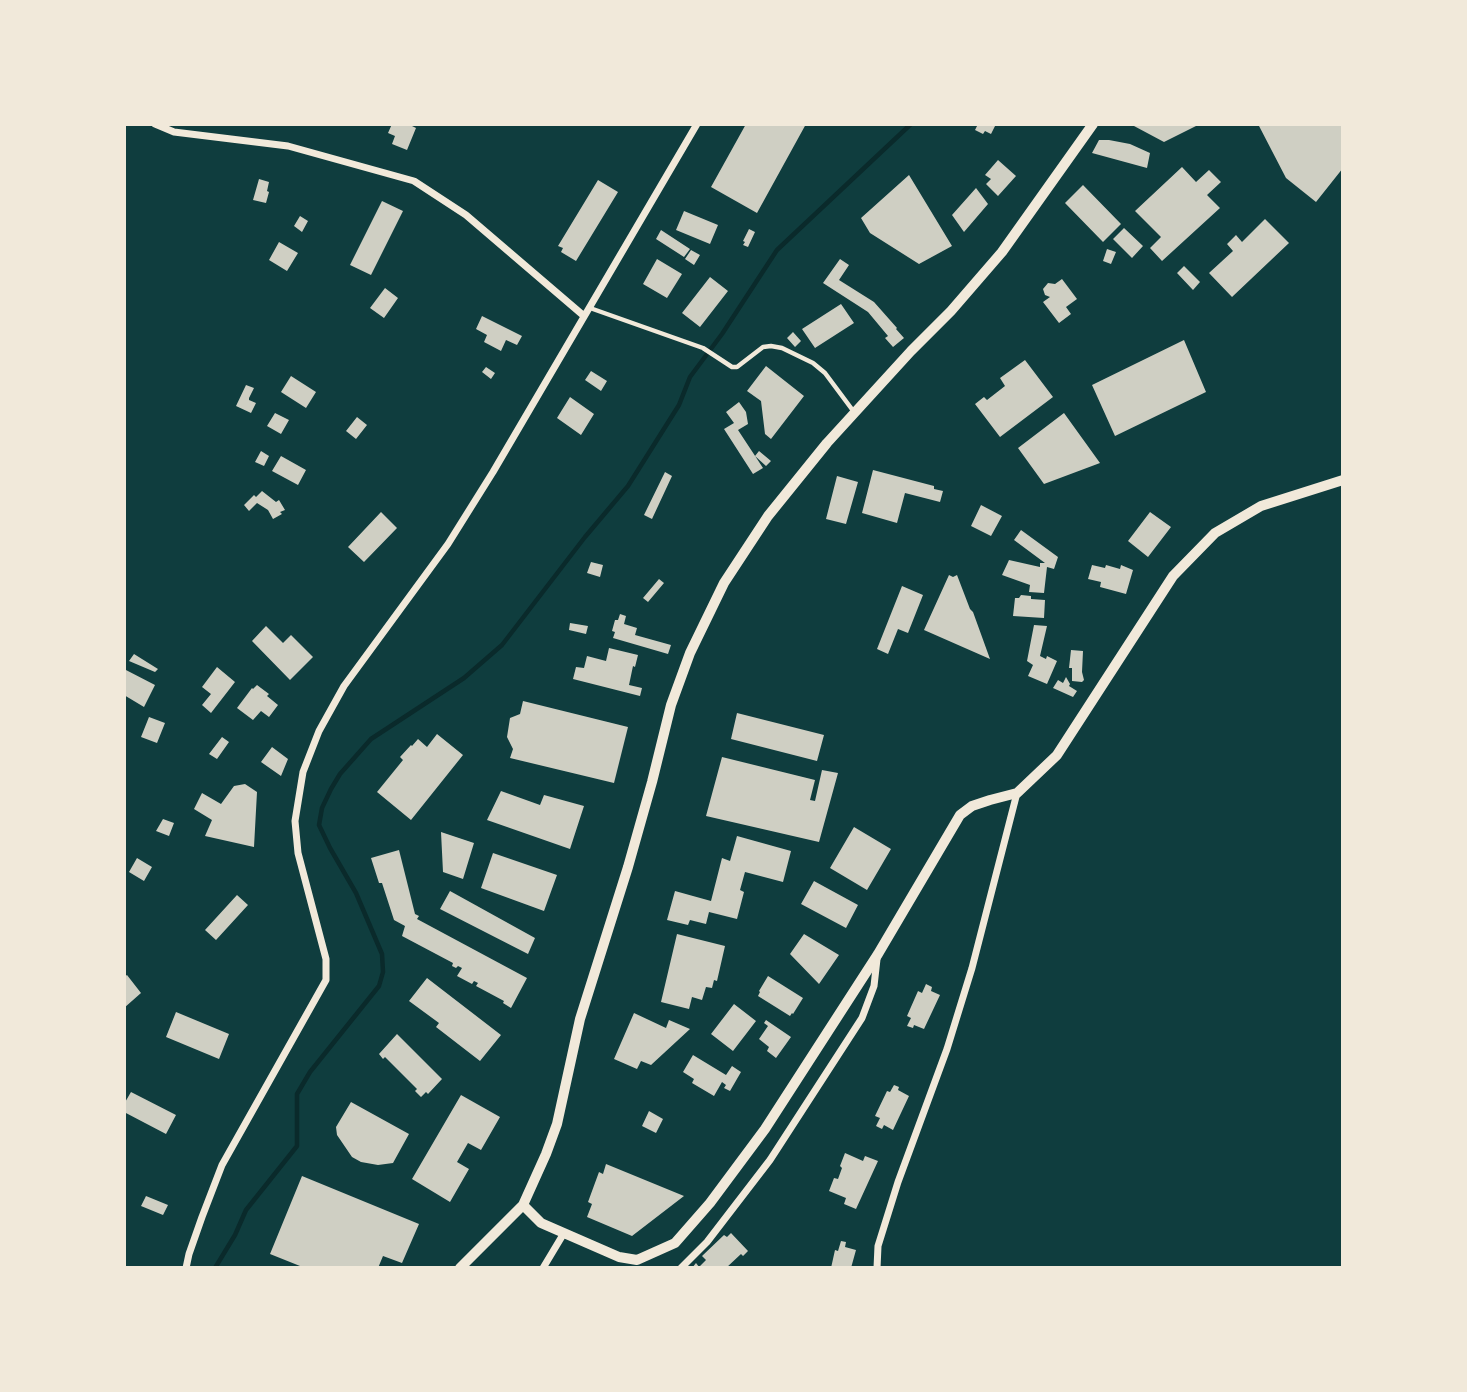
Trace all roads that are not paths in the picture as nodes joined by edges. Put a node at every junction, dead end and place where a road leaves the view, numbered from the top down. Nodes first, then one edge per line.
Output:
1 (155, 124) edge
2 (697, 124) edge
3 (1093, 124) edge
4 (589, 307) junction
5 (584, 316) junction
6 (854, 413) junction
7 (1343, 480) edge
8 (1017, 793) junction
9 (878, 954) junction
10 (523, 1205) junction
11 (564, 1233) junction
12 (186, 1268) edge
13 (460, 1268) edge
14 (542, 1268) edge
15 (681, 1268) edge
16 (877, 1268) edge

1 - 5 street
2 - 4 street
3 - 6 street
4 - 5 street
4 - 6 lane
5 - 12 street
6 - 10 street
7 - 8 street
8 - 9 street
8 - 16 street
9 - 11 street
9 - 15 street
10 - 11 street
10 - 13 street
11 - 14 street

